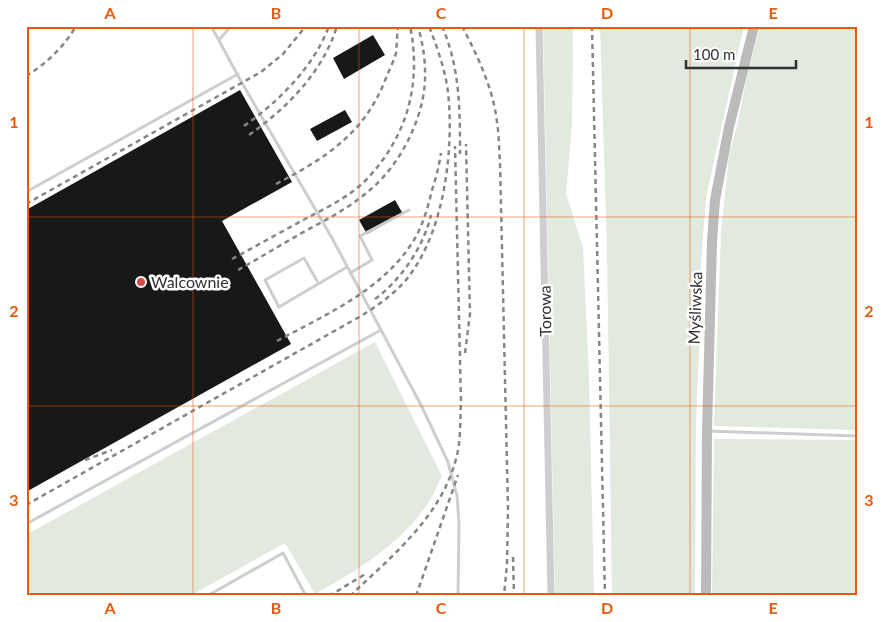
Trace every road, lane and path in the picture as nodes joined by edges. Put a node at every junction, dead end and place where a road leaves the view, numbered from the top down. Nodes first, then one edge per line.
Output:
1 (211, 26) edge
2 (231, 26) edge
3 (540, 26) edge
4 (754, 26) edge
5 (219, 40) junction
6 (238, 74) junction
7 (26, 192) edge
8 (409, 210) dead end
9 (347, 267) junction
10 (350, 273) junction
11 (317, 281) dead end
12 (381, 330) junction
13 (707, 431) junction
14 (857, 436) edge
15 (26, 524) edge
16 (207, 596) edge
17 (306, 596) edge
18 (458, 596) edge
19 (551, 596) edge
20 (706, 596) edge

1 - 5 lane
2 - 5 lane
3 - 19 street, Torowa
4 - 13 street, Myśliwska
5 - 6 lane
6 - 7 lane
6 - 9 lane
8 - 10 lane
9 - 10 lane
9 - 11 lane
10 - 12 lane
12 - 15 lane
12 - 18 lane
13 - 14 lane
13 - 20 street, Myśliwska
16 - 17 lane

